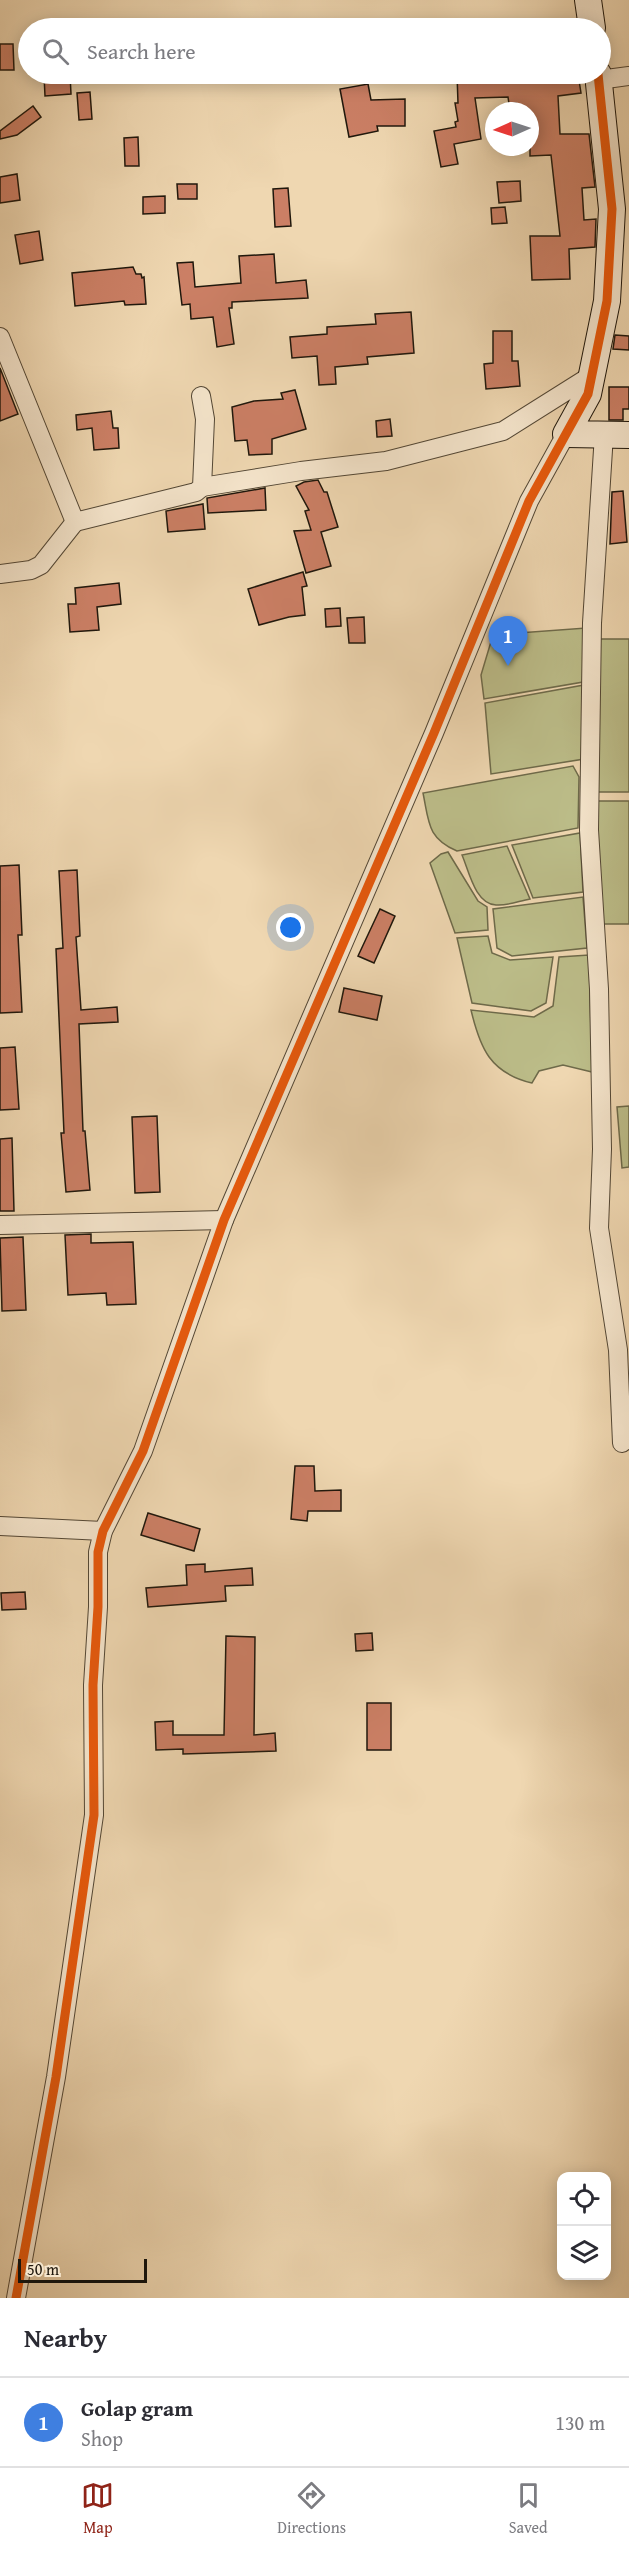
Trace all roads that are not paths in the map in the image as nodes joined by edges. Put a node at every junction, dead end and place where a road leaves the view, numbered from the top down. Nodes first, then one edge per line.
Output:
1 (588, 0) edge
2 (591, 18) edge
3 (629, 76) edge
4 (611, 77) edge
5 (600, 84) edge
6 (0, 338) edge
7 (592, 375) junction
8 (201, 396) dead end
9 (566, 434) junction
10 (617, 435) edge
11 (202, 487) junction
12 (75, 522) junction
13 (0, 574) edge
14 (224, 1220) junction
15 (0, 1225) edge
16 (622, 1443) dead end
17 (0, 1526) edge
18 (103, 1531) junction
19 (16, 2298) edge

1 - 2 street
3 - 4 street
5 - 7 street
6 - 12 street
7 - 9 street
7 - 11 street
8 - 11 street
9 - 10 street
9 - 14 street
10 - 16 street
11 - 12 street
12 - 13 street
14 - 15 street
14 - 18 street
17 - 18 street
18 - 19 street

